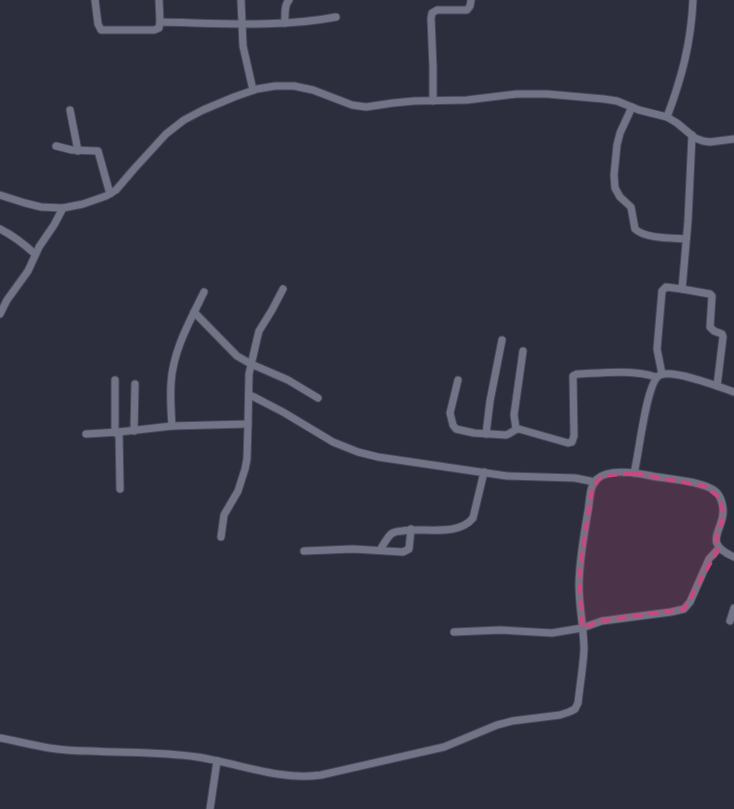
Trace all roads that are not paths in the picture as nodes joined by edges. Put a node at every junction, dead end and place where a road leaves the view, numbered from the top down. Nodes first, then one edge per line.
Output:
1 (95, 0) edge
2 (159, 0) edge
3 (241, 0) edge
4 (289, 0) edge
5 (471, 0) edge
6 (693, 0) edge
7 (336, 17) dead end
8 (160, 22) junction
9 (285, 22) junction
10 (242, 24) junction
11 (253, 90) junction
12 (433, 101) junction
13 (632, 107) junction
14 (70, 110) dead end
15 (667, 117) junction
16 (692, 135) junction
17 (734, 139) edge
18 (56, 146) dead end
19 (78, 151) junction
20 (110, 194) junction
21 (0, 195) edge
22 (63, 208) junction
23 (0, 228) edge
24 (686, 239) junction
25 (35, 254) junction
26 (283, 289) dead end
27 (682, 289) junction
28 (204, 292) dead end
29 (194, 312) junction
30 (0, 314) edge
31 (502, 340) dead end
32 (523, 351) dead end
33 (251, 364) junction
34 (659, 376) junction
35 (115, 380) dead end
36 (458, 380) dead end
37 (135, 384) dead end
38 (717, 386) junction
39 (734, 392) edge
40 (250, 395) junction
41 (318, 398) dead end
42 (248, 424) junction
43 (172, 426) junction
44 (516, 429) junction
45 (134, 430) junction
46 (117, 432) junction
47 (86, 434) dead end
48 (486, 434) junction
49 (636, 467) junction
50 (484, 472) junction
51 (595, 482) junction
52 (120, 489) dead end
53 (411, 529) junction
54 (221, 537) dead end
55 (719, 548) junction
56 (380, 550) junction
57 (304, 551) dead end
58 (734, 557) edge
59 (734, 608) edge
60 (730, 621) dead end
61 (582, 628) junction
62 (454, 632) dead end
63 (0, 738) edge
64 (217, 761) junction
65 (210, 809) edge

1 - 8 street
2 - 8 street
3 - 10 street
4 - 9 street
5 - 12 street
6 - 15 street
7 - 9 street
8 - 10 street
9 - 10 street
10 - 11 street
11 - 12 street
11 - 20 street
12 - 13 street
13 - 15 street
13 - 24 street
14 - 19 street
15 - 16 street
16 - 17 street
16 - 24 street
18 - 19 street
19 - 20 street
20 - 22 street
21 - 22 street
22 - 25 street
23 - 25 street
24 - 27 street
25 - 30 street
26 - 33 street
27 - 34 street
27 - 38 street
28 - 29 street
29 - 33 street
29 - 43 street
31 - 48 street
32 - 44 street
33 - 40 street
33 - 41 street
34 - 38 street
34 - 44 street
34 - 49 street
35 - 46 street
36 - 48 street
37 - 45 street
38 - 39 street
40 - 42 street
40 - 50 street
42 - 43 street
42 - 54 street
43 - 45 street
44 - 48 street
45 - 46 street
46 - 47 street
46 - 52 street
49 - 51 street
49 - 55 street
50 - 51 street
50 - 53 street
51 - 61 street
53 - 56 street
53 - 56 street
55 - 58 street
55 - 61 street
56 - 57 street
59 - 60 street
61 - 62 street
61 - 64 street
63 - 64 street
64 - 65 street

